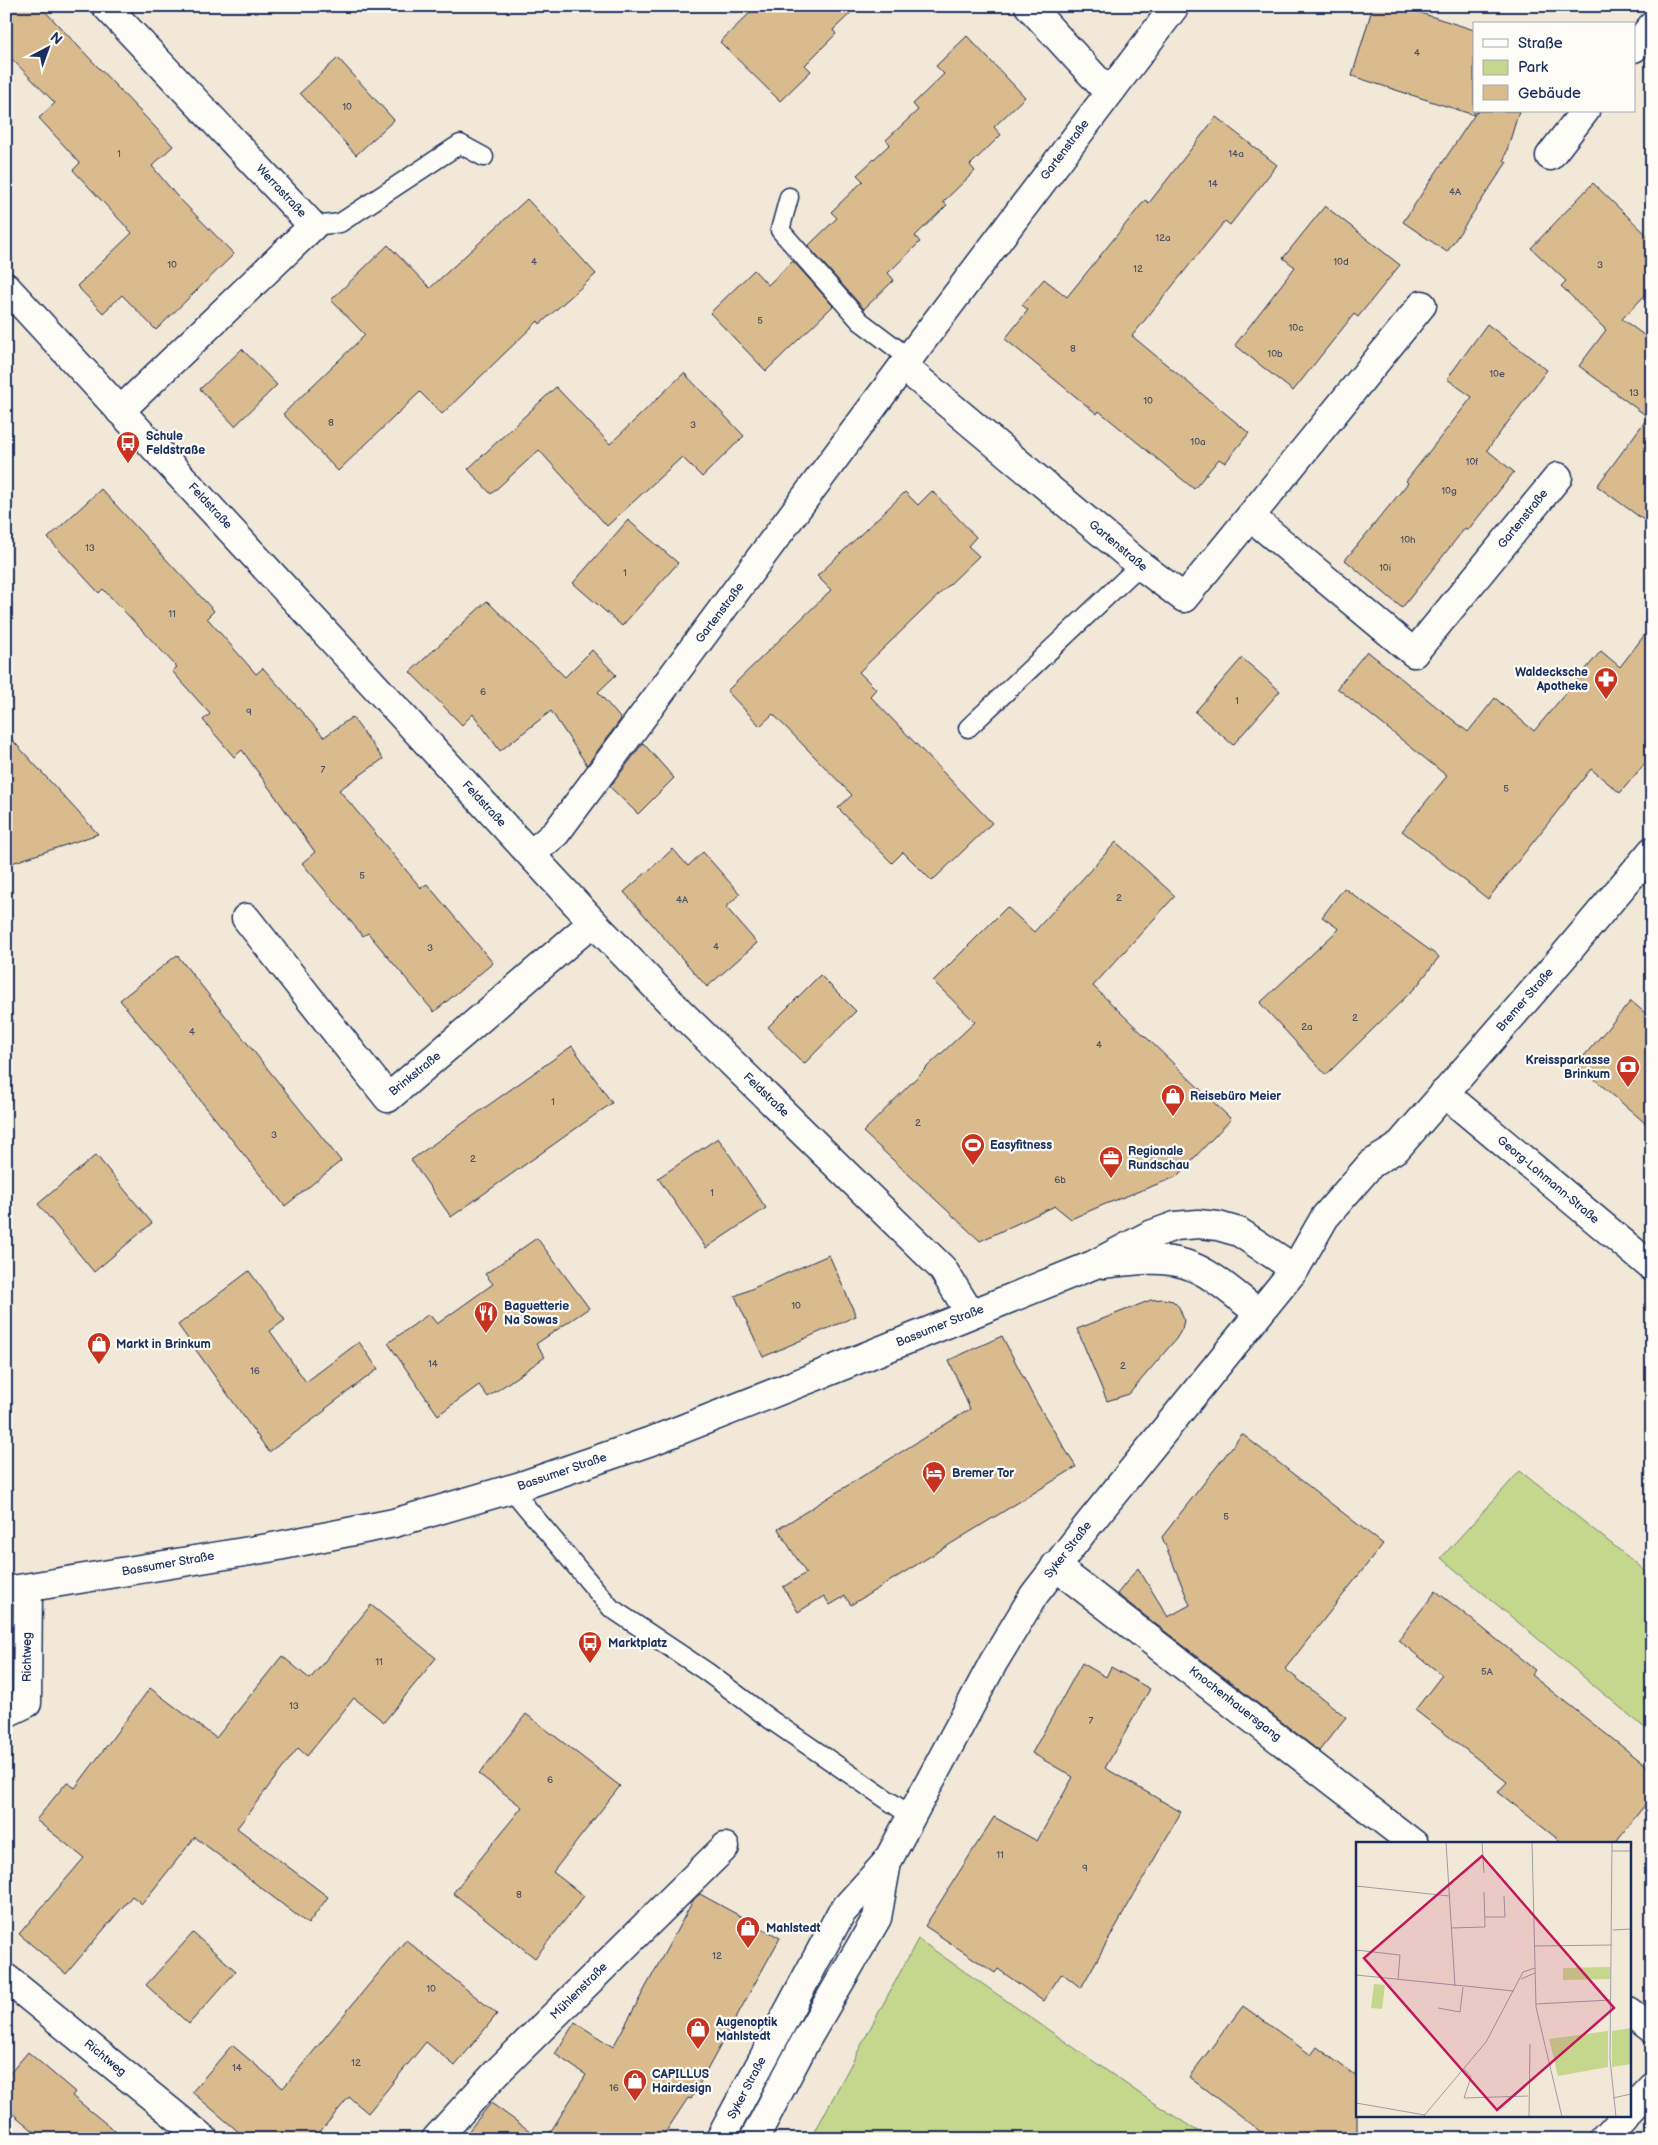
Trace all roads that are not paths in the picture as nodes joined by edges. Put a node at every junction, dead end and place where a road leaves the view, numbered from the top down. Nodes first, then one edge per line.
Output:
1 (106, 6) edge
2 (1029, 6) edge
3 (1174, 6) edge
4 (1652, 26) edge
5 (1636, 46) edge
6 (1108, 92) junction
7 (1584, 112) edge
8 (1550, 156) dead end
9 (484, 157) dead end
10 (789, 197) dead end
11 (313, 226) junction
12 (6, 286) edge
13 (1422, 305) dead end
14 (906, 362) junction
15 (120, 411) junction
16 (1558, 477) dead end
17 (1251, 517) junction
18 (1140, 565) junction
19 (968, 728) dead end
20 (1652, 851) edge
21 (531, 854) junction
22 (246, 918) dead end
23 (593, 922) junction
24 (1444, 1093) junction
25 (1092, 1265) junction
26 (1652, 1267) edge
27 (1295, 1270) junction
28 (970, 1313) junction
29 (1259, 1314) junction
30 (511, 1489) junction
31 (1055, 1566) junction
32 (17, 1590) edge
33 (6, 1713) edge
34 (912, 1816) junction
35 (1411, 1842) edge
36 (725, 1847) dead end
37 (887, 1862) junction
38 (6, 1978) edge
39 (1630, 2013) edge
40 (1652, 2029) edge
41 (1652, 2087) edge
42 (1630, 2110) edge
43 (1623, 2118) edge
44 (204, 2139) edge
45 (436, 2139) edge
46 (720, 2139) edge
47 (754, 2139) edge
48 (1604, 2139) edge

1 - 11 street, Werrastraße
2 - 6 street
3 - 6 street, Gartenstraße
4 - 5 street
6 - 14 street, Gartenstraße
7 - 8 street
9 - 11 lane
10 - 14 lane
11 - 15 street, Werrastraße
12 - 15 street, Feldstraße
13 - 17 street, Gartenstraße
14 - 18 street, Gartenstraße
14 - 21 street, Gartenstraße
15 - 21 street, Feldstraße
16 - 17 street, Gartenstraße
17 - 18 street, Gartenstraße
18 - 19 lane
20 - 24 street, Bremer Straße
21 - 23 street, Feldstraße
22 - 23 street, Brinkstraße
23 - 28 street, Feldstraße
24 - 26 street, Georg-Lohmann-Straße
24 - 27 street, Bremer Straße
25 - 27 street, Bassumer Straße
25 - 28 street, Bassumer Straße
25 - 29 street, Bassumer Straße
27 - 29 street, Syker Straße
28 - 30 street, Bassumer Straße
29 - 31 street, Syker Straße
30 - 32 street, Bassumer Straße
30 - 34 lane
31 - 34 street, Syker Straße
31 - 35 street, Knochenhauersgang
32 - 33 street, Richtweg
34 - 37 street, Syker Straße
36 - 45 street, Mühlenstraße
37 - 46 street, Syker Straße
37 - 47 street, Syker Straße
38 - 44 street, Richtweg
39 - 40 street
41 - 42 street
43 - 48 street

